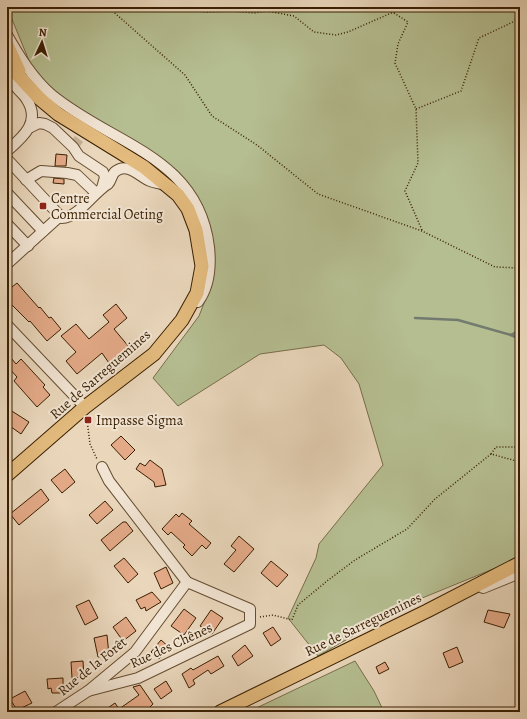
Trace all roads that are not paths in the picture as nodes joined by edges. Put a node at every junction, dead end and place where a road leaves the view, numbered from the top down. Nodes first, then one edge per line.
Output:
1 (7, 35) edge
2 (7, 46) edge
3 (9, 65) edge
4 (24, 82) junction
5 (31, 127) junction
6 (7, 152) edge
7 (7, 159) edge
8 (26, 180) junction
9 (167, 185) junction
10 (99, 191) junction
11 (7, 193) edge
12 (60, 216) junction
13 (7, 224) edge
14 (43, 231) junction
15 (28, 246) junction
16 (8, 261) edge
17 (182, 320) junction
18 (7, 325) edge
19 (85, 407) junction
20 (102, 468) road end
21 (7, 475) edge
22 (520, 563) edge
23 (520, 573) edge
24 (187, 582) junction
25 (428, 611) junction
26 (88, 691) junction
27 (56, 712) edge
28 (220, 712) edge

1 - 17 street
2 - 4 main road, Rue de Sarreguemines
3 - 4 main road, Rue de Sarreguemines
3 - 5 street
4 - 9 main road, Rue de Sarreguemines
5 - 6 street
5 - 10 street
7 - 8 street
8 - 10 street
8 - 12 street
9 - 10 street
9 - 17 main road, Rue de Sarreguemines
10 - 12 street
11 - 14 street
12 - 14 street
13 - 15 street
14 - 15 street
15 - 16 street
17 - 19 main road, Rue de Sarreguemines
18 - 19 street
19 - 21 main road, Rue de Sarreguemines
20 - 24 street
22 - 25 main road, Rue de Sarreguemines
23 - 25 street
24 - 26 street, Rue de la Forêt
24 - 26 street, Rue des Chênes
25 - 28 main road, Rue de Sarreguemines
26 - 27 street, Rue de la Forêt

